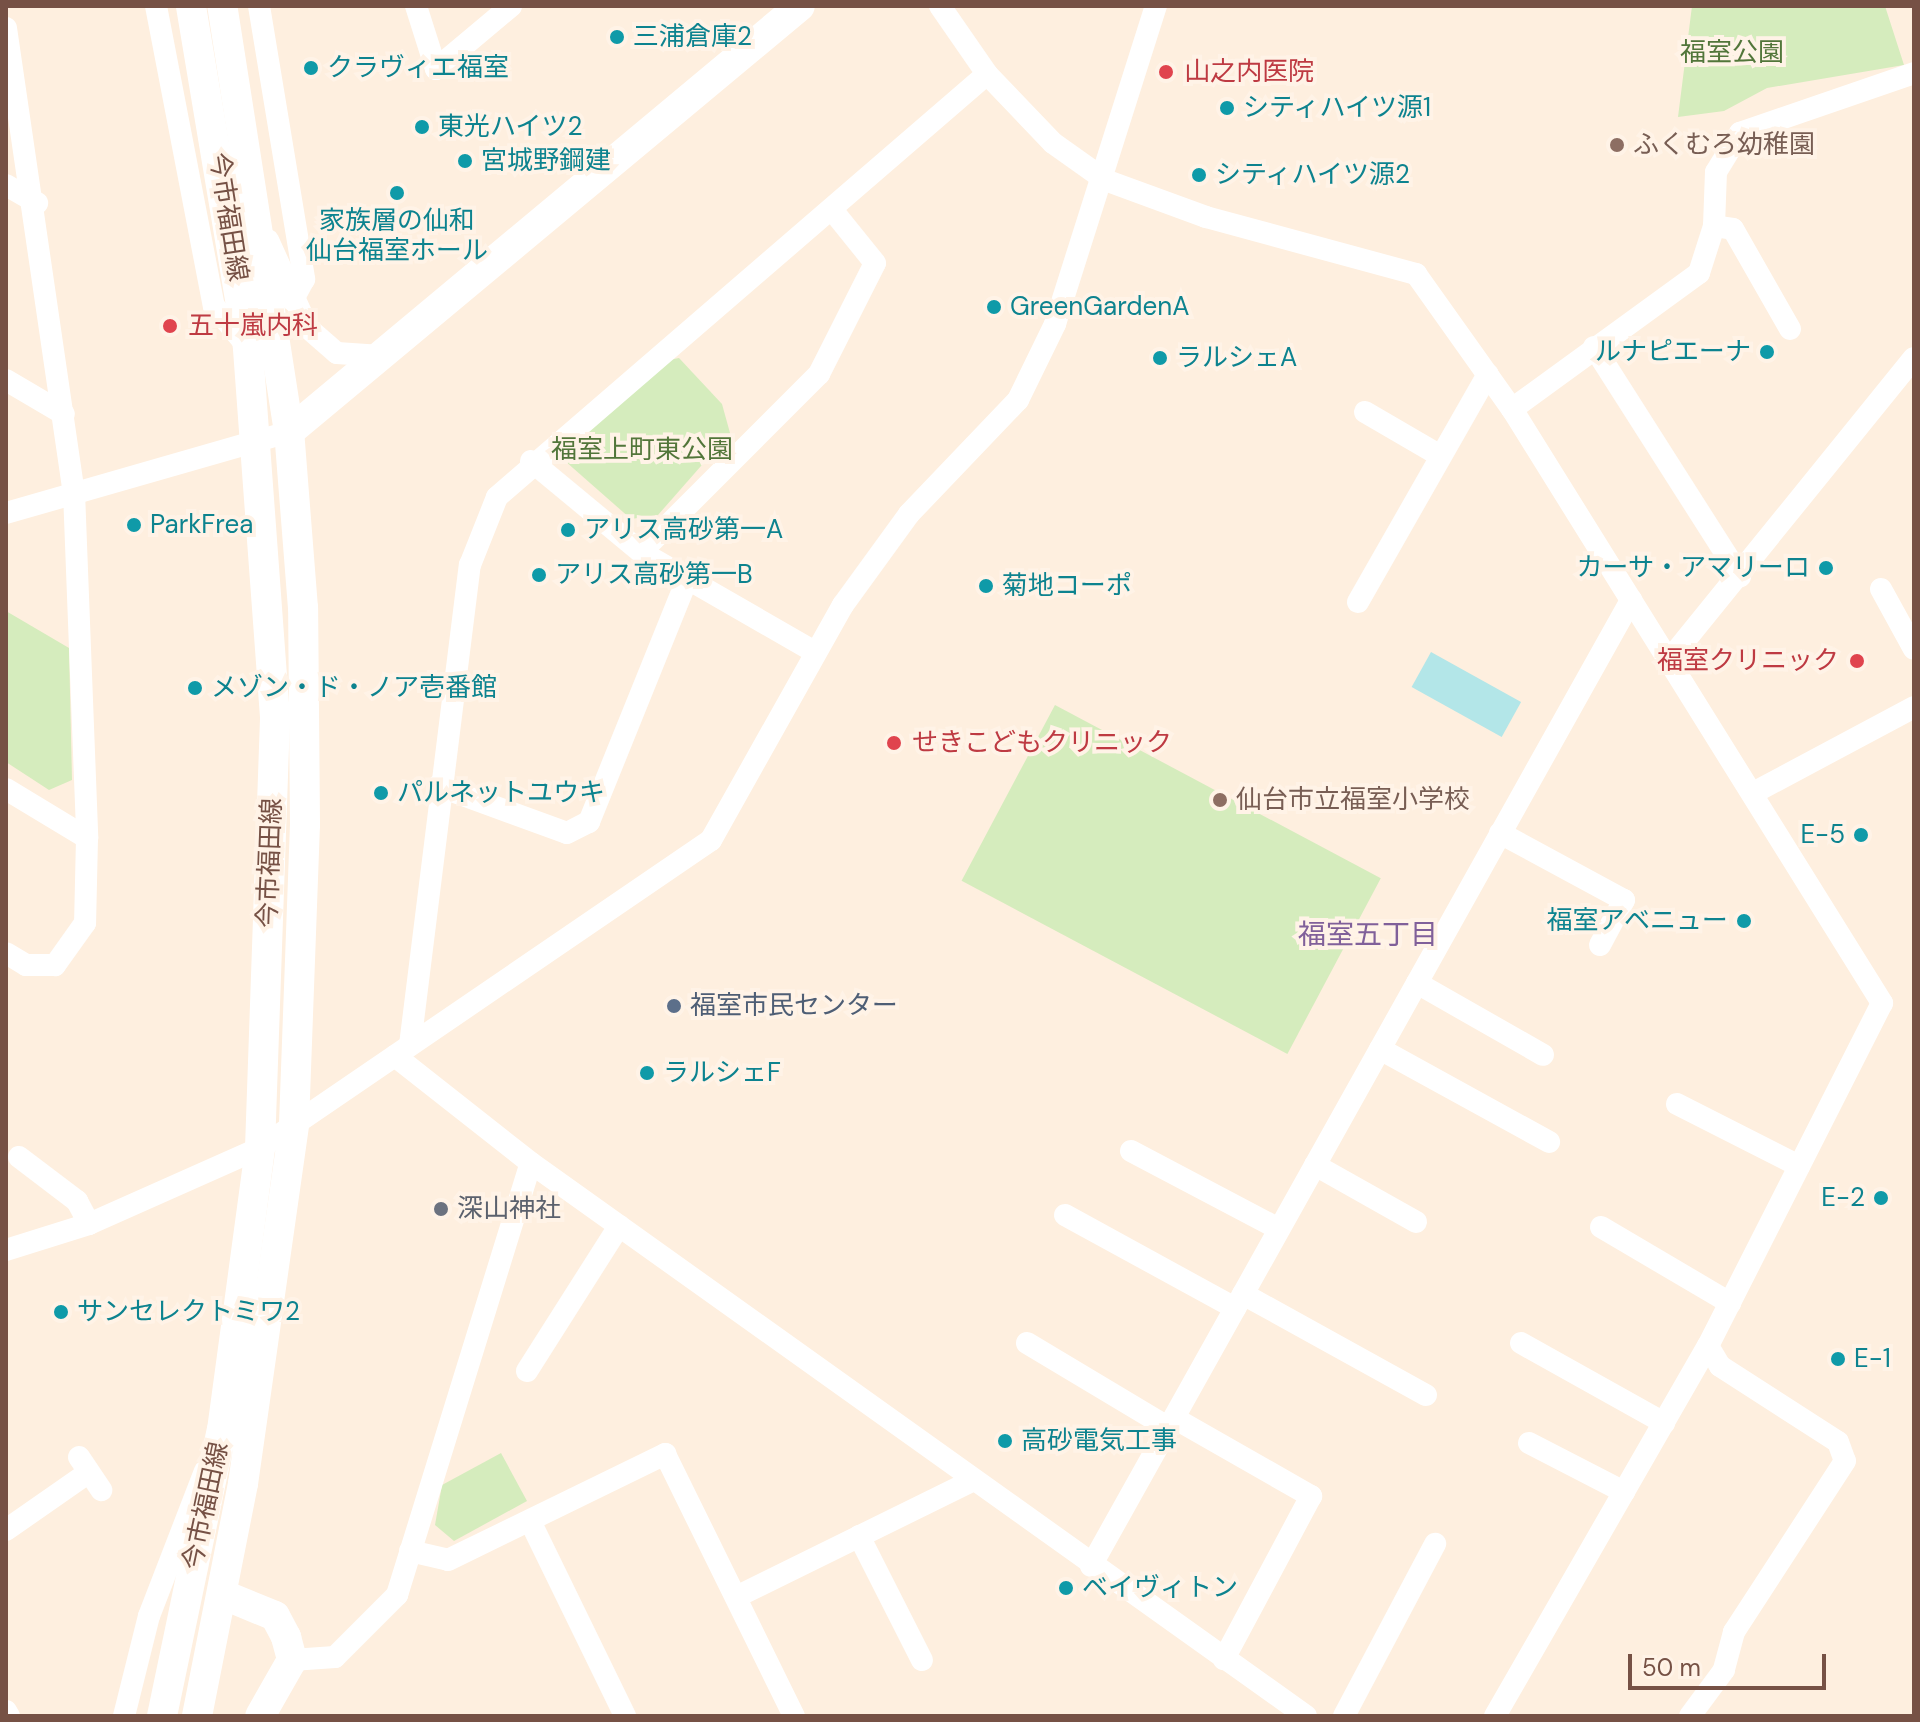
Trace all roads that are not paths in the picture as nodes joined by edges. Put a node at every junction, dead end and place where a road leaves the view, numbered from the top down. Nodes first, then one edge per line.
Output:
1 (156, 6) edge
2 (191, 6) edge
3 (222, 6) edge
4 (259, 6) edge
5 (416, 6) edge
6 (511, 6) edge
7 (800, 6) edge
8 (940, 6) edge
9 (1156, 6) edge
10 (6, 28) edge
11 (1914, 73) edge
12 (987, 74) junction
13 (1105, 180) junction
14 (6, 185) edge
15 (37, 203) junction
16 (833, 211) junction
17 (1714, 226) junction
18 (263, 228) junction
19 (293, 300) junction
20 (1790, 329) dead end
21 (248, 347) junction
22 (1594, 347) junction
23 (381, 356) junction
24 (1914, 358) edge
25 (1488, 374) junction
26 (6, 380) edge
27 (1512, 409) junction
28 (1365, 412) dead end
29 (64, 414) junction
30 (289, 432) junction
31 (258, 444) junction
32 (1439, 455) junction
33 (531, 461) junction
34 (74, 492) junction
35 (6, 513) edge
36 (641, 552) junction
37 (1740, 576) junction
38 (687, 579) junction
39 (1881, 589) dead end
40 (1631, 600) junction
41 (1358, 602) dead end
42 (1914, 649) edge
43 (815, 652) junction
44 (1670, 659) junction
45 (1914, 707) edge
46 (438, 786) junction
47 (6, 789) edge
48 (1755, 792) junction
49 (1500, 833) junction
50 (87, 838) junction
51 (1600, 945) dead end
52 (6, 953) edge
53 (1417, 983) junction
54 (1380, 1049) junction
55 (402, 1051) junction
56 (1543, 1055) dead end
57 (1677, 1104) dead end
58 (294, 1124) junction
59 (1549, 1142) dead end
60 (260, 1148) junction
61 (1131, 1151) dead end
62 (19, 1157) dead end
63 (531, 1163) junction
64 (1315, 1165) junction
65 (1799, 1166) junction
66 (1065, 1215) dead end
67 (1416, 1222) dead end
68 (89, 1224) junction
69 (619, 1226) junction
70 (1601, 1227) dead end
71 (1279, 1229) junction
72 (6, 1250) edge
73 (1239, 1301) junction
74 (1730, 1303) junction
75 (1027, 1343) dead end
76 (1521, 1343) dead end
77 (1708, 1346) junction
78 (527, 1371) dead end
79 (1426, 1395) dead end
80 (1171, 1423) junction
81 (1664, 1423) junction
82 (222, 1430) junction
83 (1529, 1443) dead end
84 (90, 1473) dead end
85 (972, 1481) junction
86 (1624, 1492) junction
87 (530, 1521) junction
88 (6, 1530) edge
89 (859, 1536) junction
90 (1435, 1544) dead end
91 (410, 1551) junction
92 (1091, 1566) junction
93 (224, 1595) junction
94 (736, 1597) junction
95 (1224, 1659) junction
96 (292, 1660) junction
97 (922, 1660) dead end
98 (124, 1716) edge
99 (162, 1716) edge
100 (197, 1716) edge
101 (260, 1716) edge
102 (625, 1716) edge
103 (794, 1716) edge
104 (1306, 1716) edge
105 (1344, 1716) edge
106 (1495, 1716) edge
107 (1690, 1716) edge

1 - 21 street
2 - 21 main road, 今市福田線
3 - 18 main road, 今市福田線
4 - 19 street
5 - 6 street
7 - 23 main road
8 - 12 street
9 - 13 street
10 - 15 street
11 - 17 street
12 - 13 street
12 - 16 street
13 - 25 street
13 - 43 street
14 - 15 street
15 - 29 street
16 - 33 street
16 - 36 street
17 - 20 street
17 - 22 street
18 - 19 street
18 - 30 main road, 今市福田線
19 - 23 street
21 - 31 main road, 今市福田線
22 - 27 street
22 - 37 street
23 - 30 main road
24 - 37 street
25 - 27 street
25 - 32 street
26 - 29 street
27 - 40 street
28 - 32 street
29 - 34 street
30 - 31 street
30 - 58 main road, 今市福田線
31 - 34 street
31 - 60 main road, 今市福田線
32 - 41 street
33 - 36 street
33 - 46 street
34 - 35 street
34 - 50 street
36 - 38 street
37 - 44 street
38 - 43 street
38 - 46 street
39 - 42 street
40 - 44 street
40 - 49 street
43 - 55 street
44 - 48 street
45 - 48 street
46 - 55 street
47 - 50 street
48 - 65 street
49 - 51 street
49 - 53 street
50 - 52 street
53 - 54 street
53 - 56 street
54 - 59 street
54 - 64 street
55 - 58 street
55 - 63 street
57 - 65 street
58 - 60 street
58 - 93 main road, 今市福田線
60 - 68 street
60 - 82 main road, 今市福田線
61 - 71 street
62 - 68 street
63 - 69 street
63 - 91 street
64 - 67 street
64 - 71 street
65 - 74 street
66 - 73 street
68 - 72 street
69 - 78 street
69 - 85 street
70 - 74 street
71 - 73 street
73 - 79 street
73 - 80 street
74 - 77 street
75 - 80 street
76 - 81 street
77 - 81 street
77 - 107 street
80 - 92 street
80 - 95 street
81 - 86 street
82 - 98 street
82 - 99 main road, 今市福田線
83 - 86 street
84 - 88 street
85 - 89 street
85 - 92 street
86 - 106 street
87 - 91 street
87 - 94 street
87 - 102 street
89 - 94 street
89 - 97 street
90 - 105 street
91 - 96 street
92 - 95 street
93 - 96 main road
93 - 100 main road, 今市福田線
94 - 103 street
95 - 104 street
96 - 101 main road

